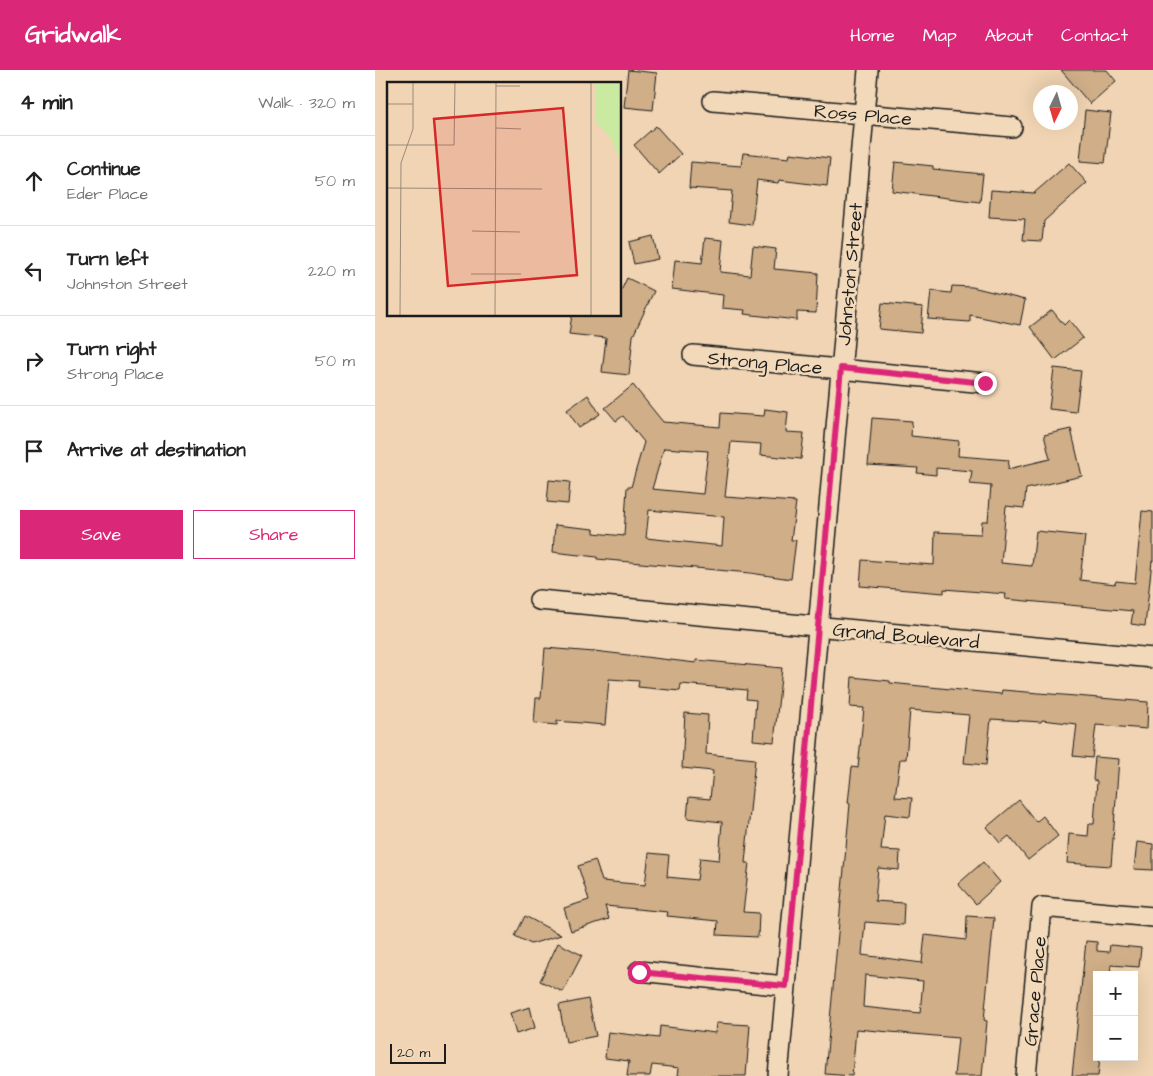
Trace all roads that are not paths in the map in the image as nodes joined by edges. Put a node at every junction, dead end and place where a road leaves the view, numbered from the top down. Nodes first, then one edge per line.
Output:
1 (869, 70) edge
2 (713, 101) dead end
3 (864, 115) junction
4 (1012, 127) dead end
5 (693, 355) dead end
6 (841, 368) junction
7 (985, 383) dead end
8 (539, 600) dead end
9 (817, 627) junction
10 (1153, 658) edge
11 (1153, 917) edge
12 (639, 972) dead end
13 (786, 986) junction
14 (778, 1076) edge
15 (1026, 1076) edge

1 - 3 street, Johnston Street
2 - 3 street, Ross Place
3 - 4 street, Ross Place
3 - 6 street, Johnston Street
5 - 6 street, Strong Place
6 - 7 street, Strong Place
6 - 9 street, Johnston Street
8 - 9 street, Grand Boulevard
9 - 10 street, Grand Boulevard
9 - 13 street, Johnston Street
11 - 15 street, Grace Place
12 - 13 street
13 - 14 street, Johnston Street

